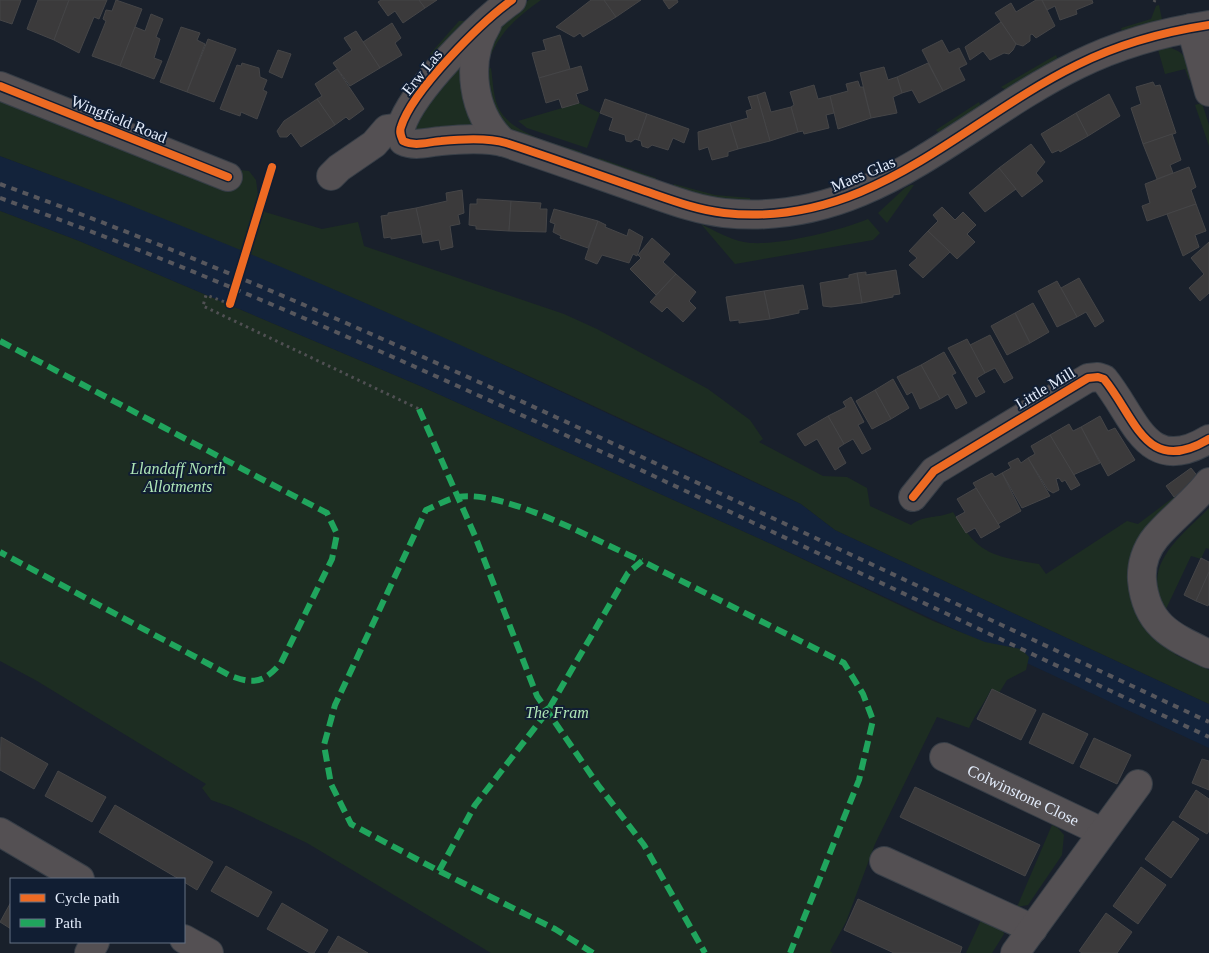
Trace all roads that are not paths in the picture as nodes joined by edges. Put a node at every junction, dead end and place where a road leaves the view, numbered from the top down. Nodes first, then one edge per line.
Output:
1 (512, 0) edge
2 (491, 17) junction
3 (1200, 26) edge
4 (0, 86) edge
5 (1209, 92) edge
6 (401, 127) junction
7 (503, 142) junction
8 (331, 176) dead end
9 (228, 178) dead end
10 (1208, 442) edge
11 (1209, 482) edge
12 (913, 497) dead end
13 (1209, 654) edge
14 (944, 757) dead end
15 (1138, 784) dead end
16 (0, 832) edge
17 (1102, 832) junction
18 (884, 861) dead end
19 (78, 878) edge
20 (1032, 929) junction
21 (185, 940) edge
22 (209, 953) edge
23 (1015, 953) edge

1 - 2 street, Erw Las
2 - 6 street, Erw Las
2 - 7 street, Erw Las
3 - 5 street
3 - 7 street, Maes Glas
4 - 9 street, Wingfield Road
6 - 7 street
6 - 8 street
10 - 12 street, Little Mill
11 - 13 street
14 - 17 street, Colwinstone Close
15 - 17 street
16 - 19 street
17 - 20 street
18 - 20 street
20 - 23 street
21 - 22 street

